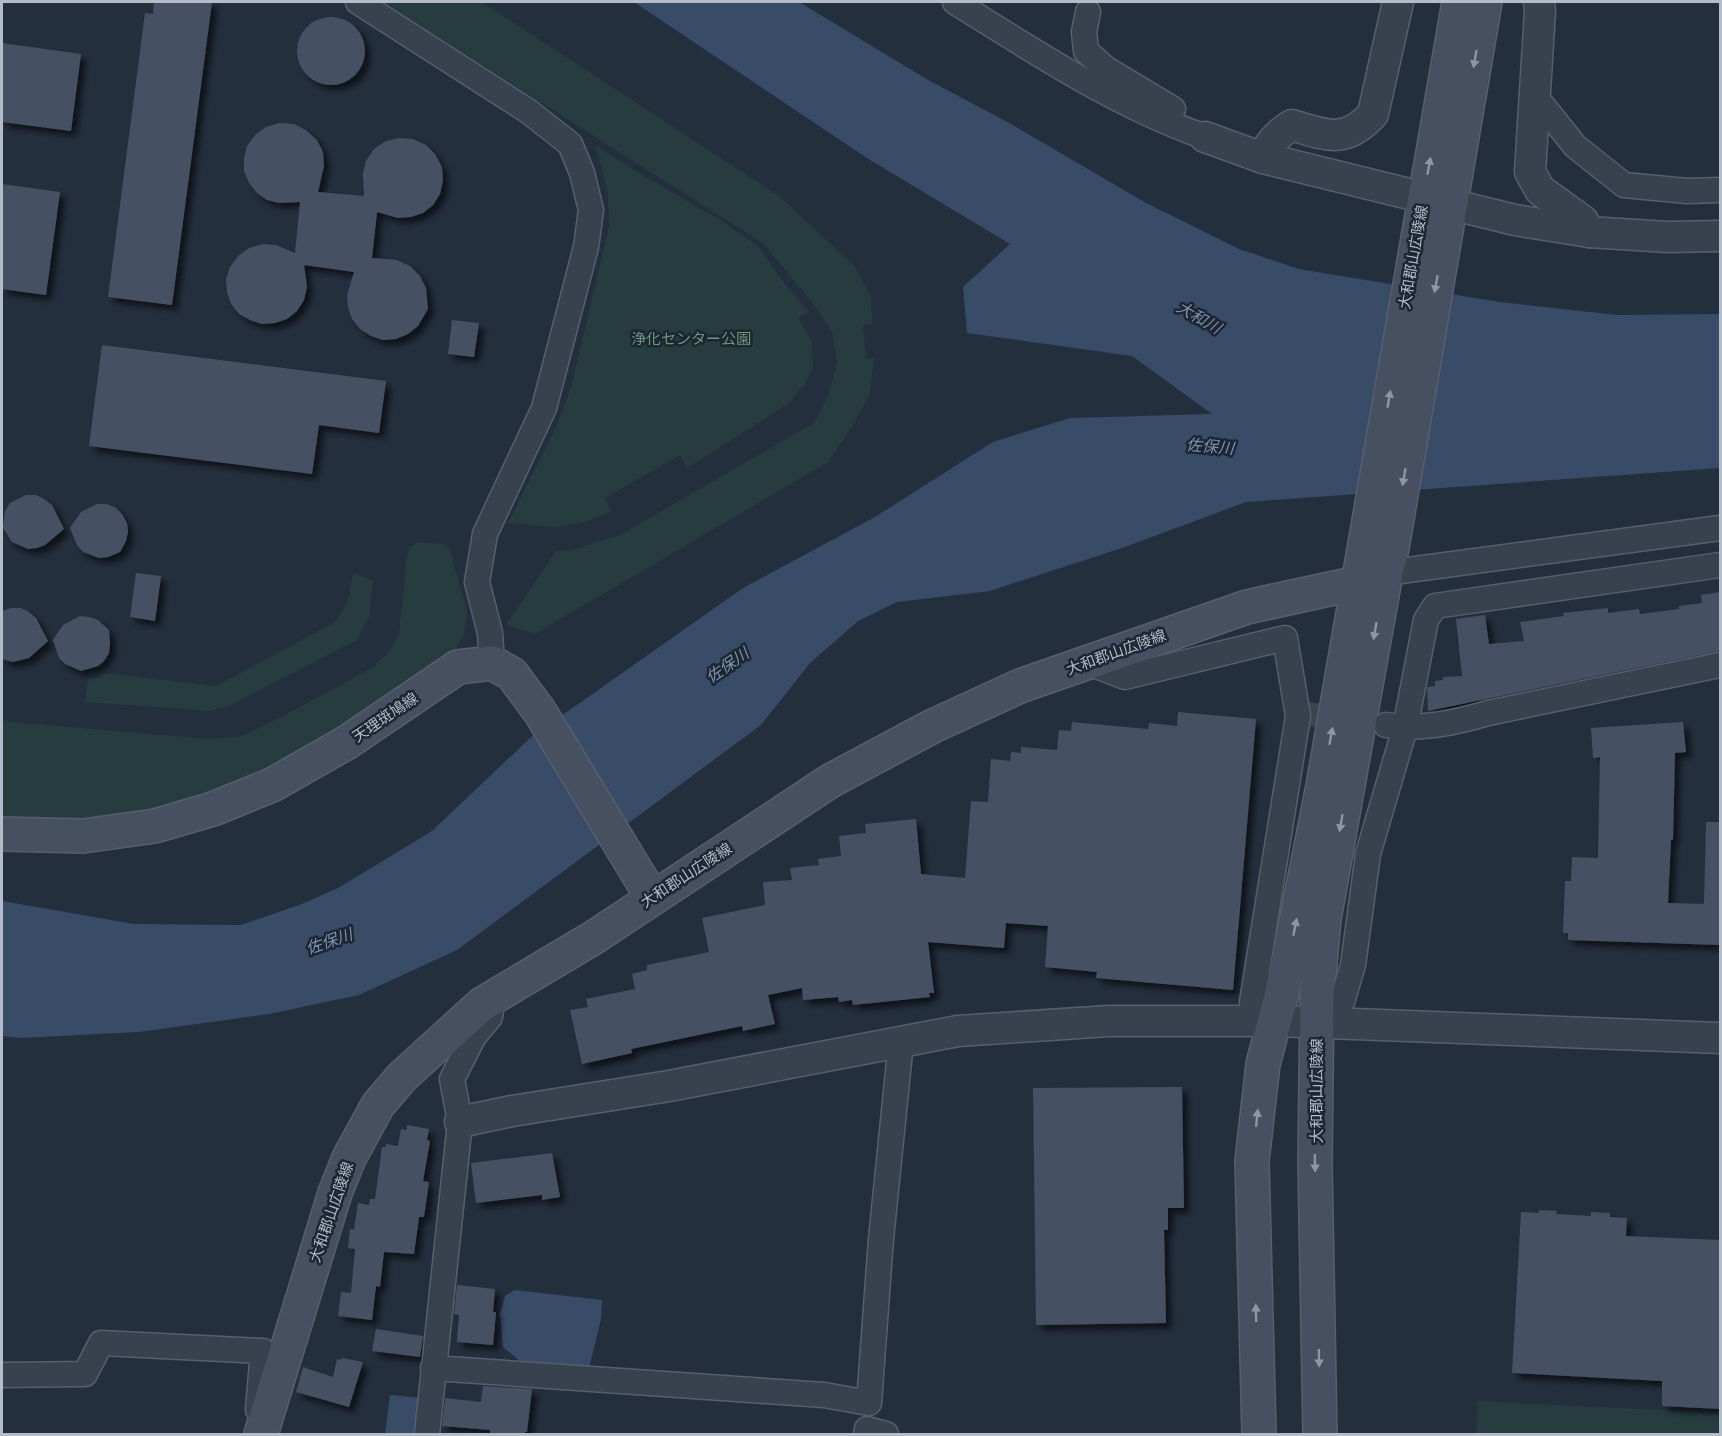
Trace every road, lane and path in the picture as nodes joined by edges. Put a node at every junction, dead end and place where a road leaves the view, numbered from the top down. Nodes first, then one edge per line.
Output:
1 (358, 2) edge
2 (955, 2) edge
3 (1398, 2) edge
4 (1459, 2) edge
5 (1485, 2) edge
6 (1539, 2) edge
7 (1088, 12) dead end
8 (1534, 99) junction
9 (1205, 137) junction
10 (1263, 158) junction
11 (1720, 190) edge
12 (1434, 213) junction
13 (1589, 232) junction
14 (1720, 236) edge
15 (1720, 528) edge
16 (1375, 561) junction
17 (1720, 565) edge
18 (1086, 662) junction
19 (492, 663) junction
20 (1720, 665) edge
21 (1395, 727) junction
22 (2, 834) edge
23 (652, 897) junction
24 (494, 997) junction
25 (1275, 1021) junction
26 (1317, 1023) junction
27 (1720, 1038) edge
28 (901, 1042) junction
29 (460, 1122) junction
30 (433, 1368) junction
31 (2, 1375) edge
32 (262, 1429) edge
33 (427, 1434) edge
34 (866, 1434) edge
35 (886, 1434) edge
36 (1259, 1434) edge
37 (1320, 1434) edge

1 - 19 street
2 - 9 street
3 - 10 street
12 -> 4 main road, 大和郡山広陵線
5 -> 12 main road, 大和郡山広陵線
6 - 8 street
7 - 9 street
8 - 11 street
8 - 13 street
9 - 10 street
10 - 12 street
12 - 13 street
12 - 16 main road, 大和郡山広陵線
13 - 14 street
15 - 16 street
16 - 18 main road, 大和郡山広陵線
25 -> 16 main road, 大和郡山広陵線
16 -> 26 main road, 大和郡山広陵線
17 - 21 street
18 - 23 main road, 大和郡山広陵線
18 - 25 street
19 - 22 main road, 天理斑鳩線
19 - 23 main road
20 - 21 street
21 - 26 street
23 - 24 main road, 大和郡山広陵線
24 - 29 street
24 - 32 main road, 大和郡山広陵線
25 - 26 street
25 - 28 street
36 -> 25 main road, 大和郡山広陵線
26 - 27 street
26 -> 37 main road, 大和郡山広陵線
28 - 29 street
28 - 30 street
29 - 30 street
30 - 33 street
31 - 32 street
34 - 35 street

